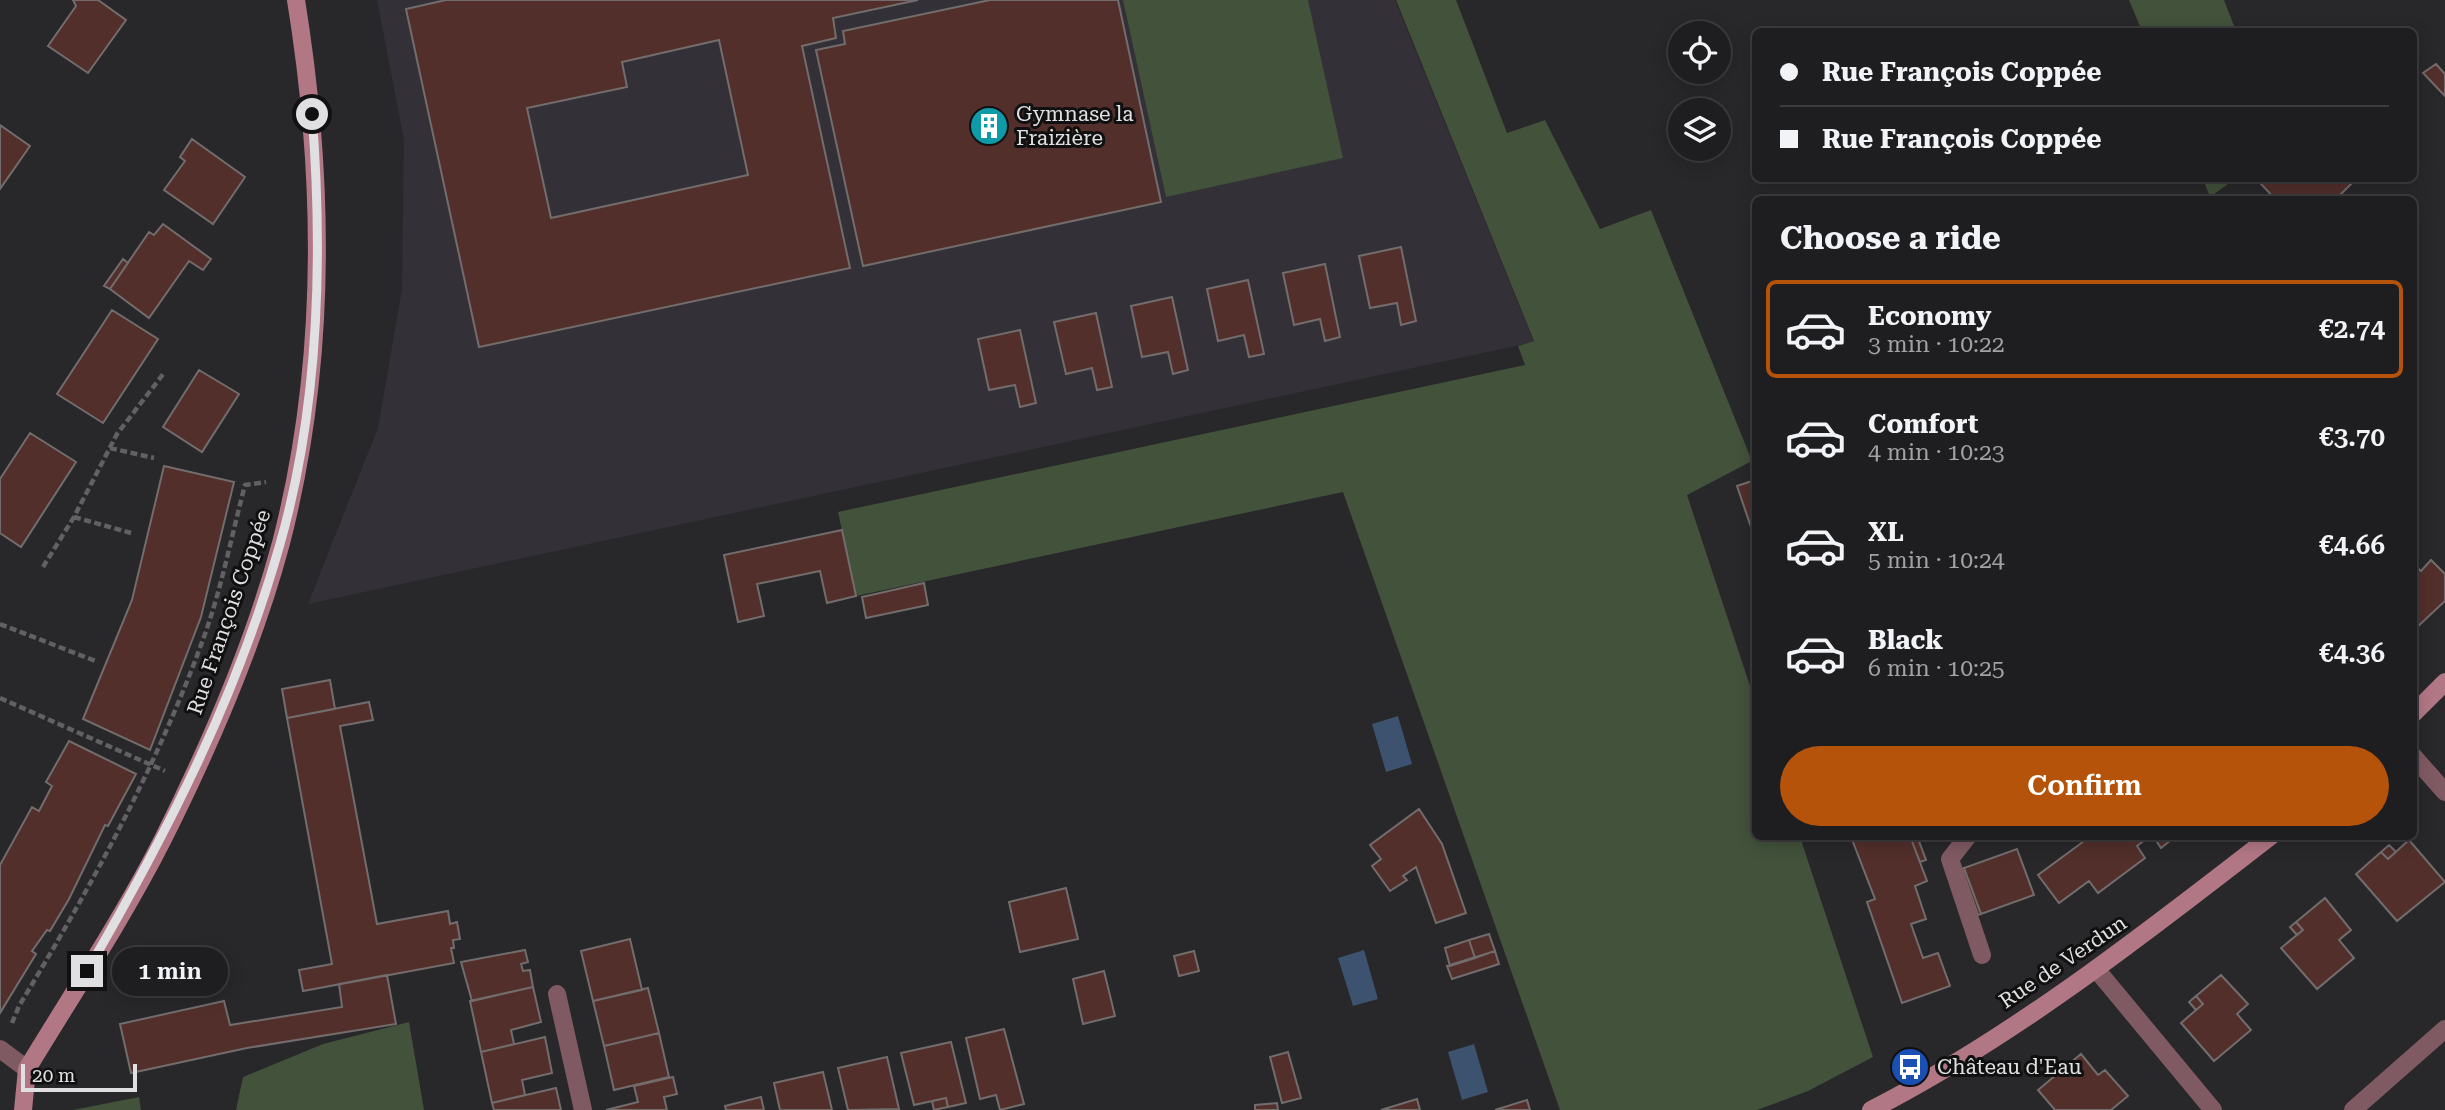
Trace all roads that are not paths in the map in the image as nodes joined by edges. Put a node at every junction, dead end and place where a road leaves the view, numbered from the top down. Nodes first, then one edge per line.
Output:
1 (296, 0) edge
2 (2445, 682) edge
3 (2417, 710) edge
4 (2417, 760) edge
5 (2445, 792) edge
6 (1965, 840) edge
7 (2266, 840) edge
8 (1982, 955) dead end
9 (2096, 969) junction
10 (556, 994) dead end
11 (2445, 1028) edge
12 (1, 1050) edge
13 (27, 1069) junction
14 (23, 1110) edge
15 (583, 1110) edge
16 (1871, 1110) edge
17 (2213, 1110) edge
18 (2353, 1110) edge

1 - 13 street, Rue François Coppée
2 - 3 street
4 - 5 street
6 - 8 street
7 - 9 street, Rue de Verdun
9 - 16 street, Rue de Verdun
9 - 17 street
10 - 15 street
11 - 18 street
12 - 13 street
13 - 14 street, Rue François Coppée

